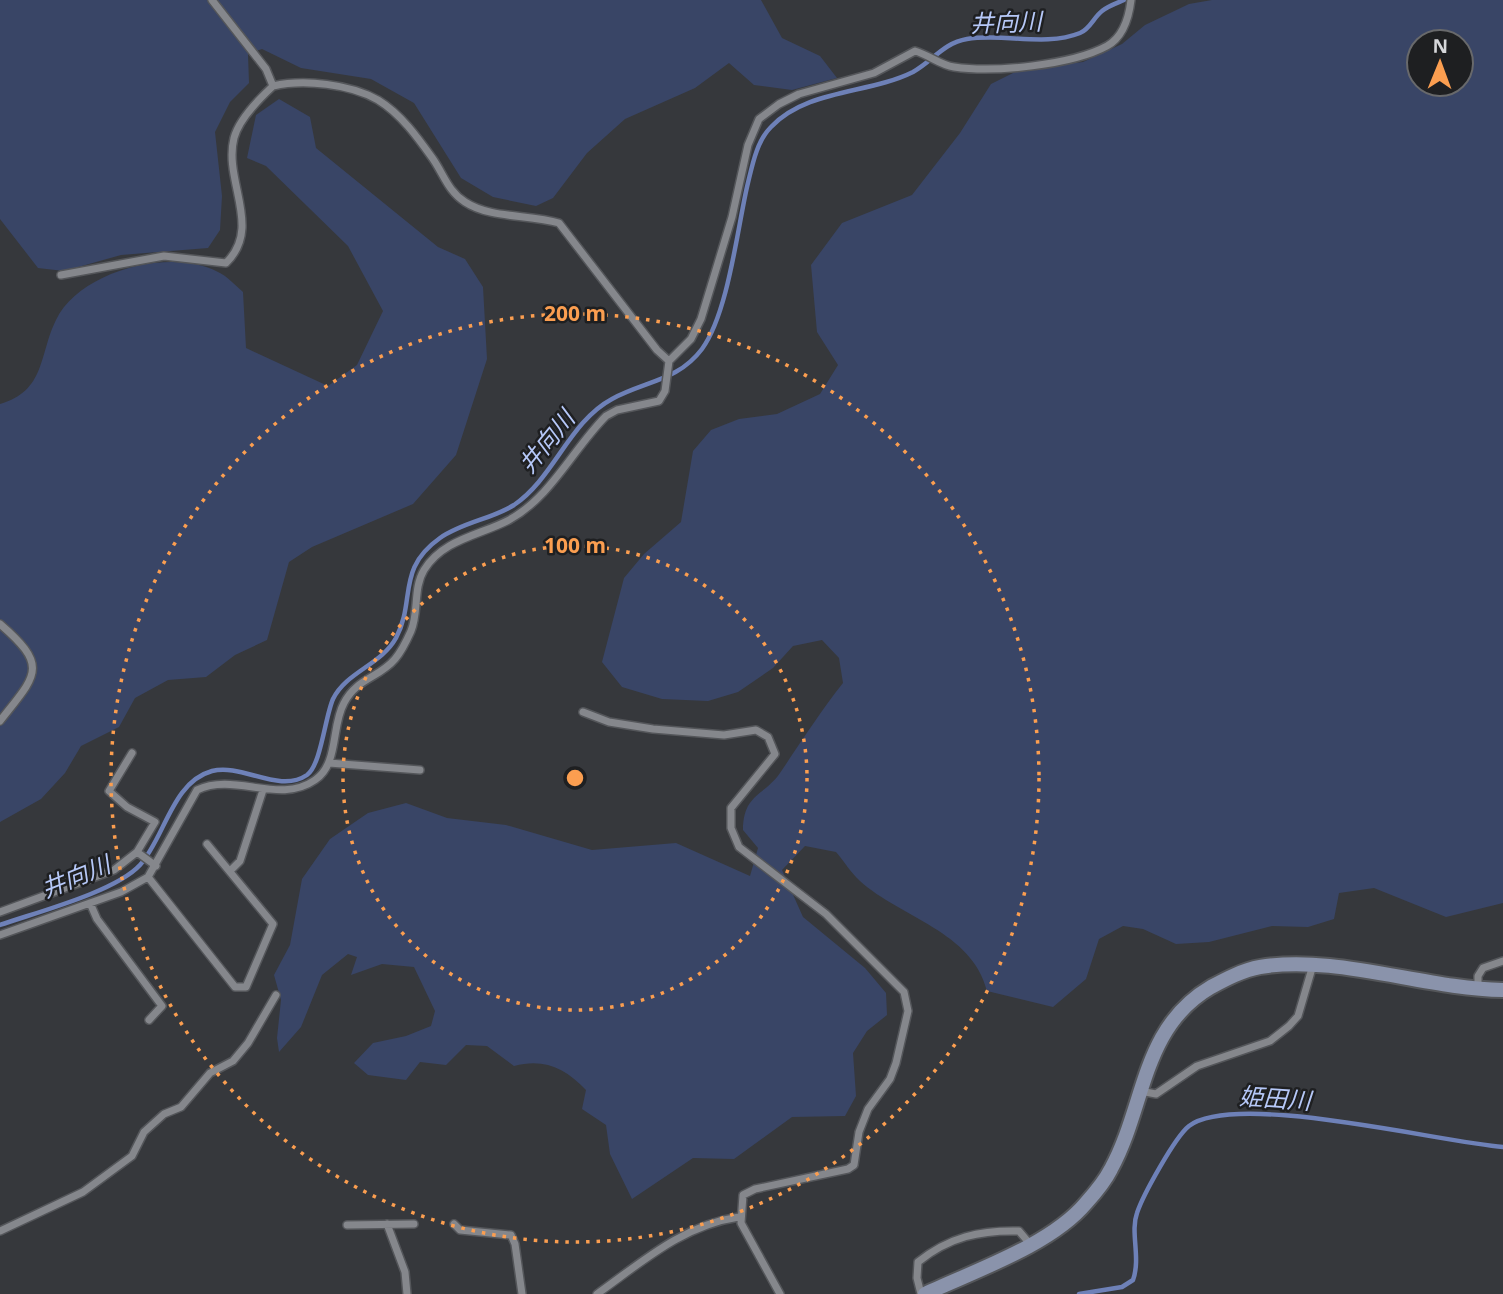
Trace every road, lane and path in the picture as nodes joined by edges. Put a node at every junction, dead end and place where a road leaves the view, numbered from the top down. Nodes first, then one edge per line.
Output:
1 (212, 0) edge
2 (1131, 1) edge
3 (273, 86) junction
4 (61, 275) dead end
5 (669, 361) junction
6 (0, 624) edge
7 (583, 712) dead end
8 (0, 721) edge
9 (132, 753) dead end
10 (329, 763) junction
11 (420, 770) dead end
12 (263, 790) junction
13 (207, 844) dead end
14 (138, 853) junction
15 (153, 864) junction
16 (231, 870) junction
17 (148, 877) junction
18 (90, 903) junction
19 (0, 912) edge
20 (0, 935) edge
21 (1503, 961) edge
22 (1313, 965) junction
23 (1478, 990) junction
24 (1503, 990) edge
25 (276, 995) dead end
26 (149, 1020) dead end
27 (1138, 1090) junction
28 (739, 1217) junction
29 (387, 1224) junction
30 (414, 1224) dead end
31 (454, 1224) dead end
32 (347, 1225) dead end
33 (0, 1231) edge
34 (1030, 1244) junction
35 (407, 1294) edge
36 (522, 1294) edge
37 (597, 1294) edge
38 (780, 1294) edge
39 (923, 1294) edge

1 - 3 street
2 - 5 street
3 - 4 street
3 - 5 street
5 - 10 street
6 - 8 street
7 - 28 street
9 - 14 street
10 - 11 street
10 - 12 street
12 - 15 street
12 - 16 street
13 - 16 street
14 - 15 street
14 - 19 street
15 - 17 street
16 - 17 street
17 - 18 street
18 - 20 street
18 - 26 street
21 - 23 street
22 - 23 street
22 - 27 street
22 - 27 street
23 - 24 street
25 - 33 street
27 - 34 street
28 - 37 street
28 - 38 street
29 - 30 street
29 - 32 street
29 - 35 street
31 - 36 street
34 - 39 street
34 - 39 street

